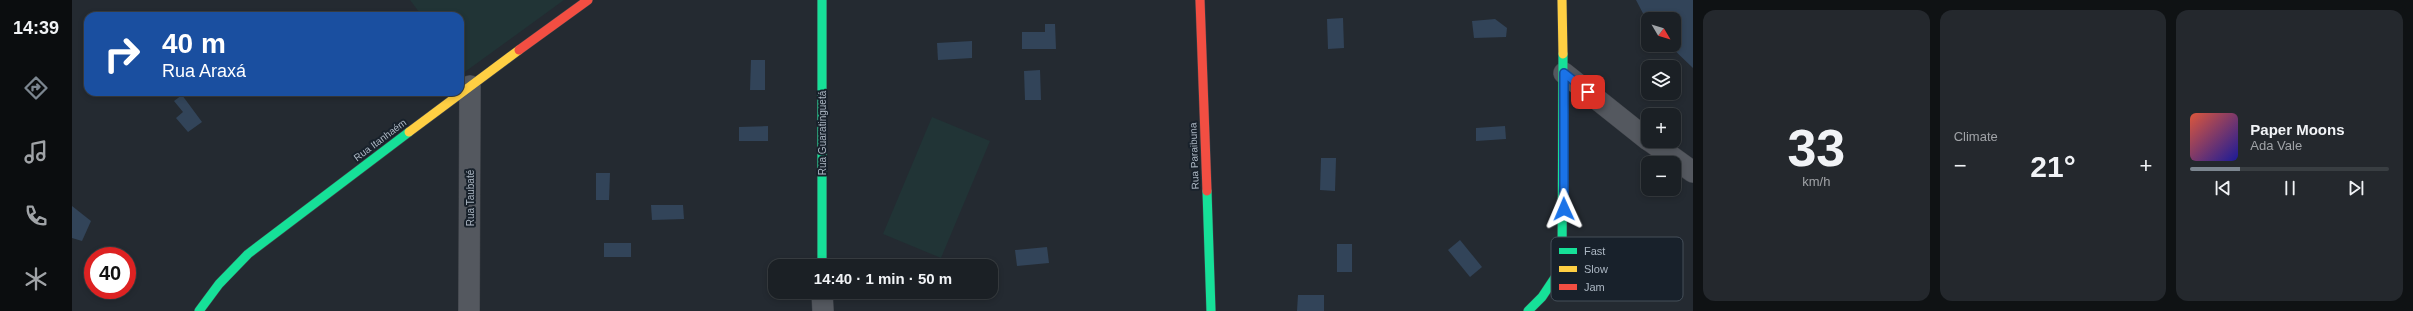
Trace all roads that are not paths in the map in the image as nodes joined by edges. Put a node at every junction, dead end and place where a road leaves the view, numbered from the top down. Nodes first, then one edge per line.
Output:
1 (588, 0) edge
2 (822, 0) edge
3 (1200, 0) edge
4 (1562, 0) edge
5 (1564, 73) junction
6 (470, 86) junction
7 (464, 91) edge
8 (457, 96) edge
9 (1641, 134) edge
10 (1660, 148) edge
11 (1693, 172) edge
12 (1562, 237) edge
13 (822, 259) edge
14 (1551, 284) edge
15 (822, 299) edge
16 (198, 311) edge
17 (470, 311) edge
18 (822, 311) edge
19 (1211, 311) edge
20 (1528, 311) edge

1 - 6 street, Rua Itanhaém
2 - 13 street, Rua Guaratinguetá
3 - 19 street, Rua Paraibuna
4 - 5 street
5 - 9 street
5 - 12 street
6 - 7 street, Rua Itanhaém
6 - 17 street, Rua Taubaté
8 - 16 street, Rua Itanhaém
10 - 11 street
14 - 20 street
15 - 18 street

